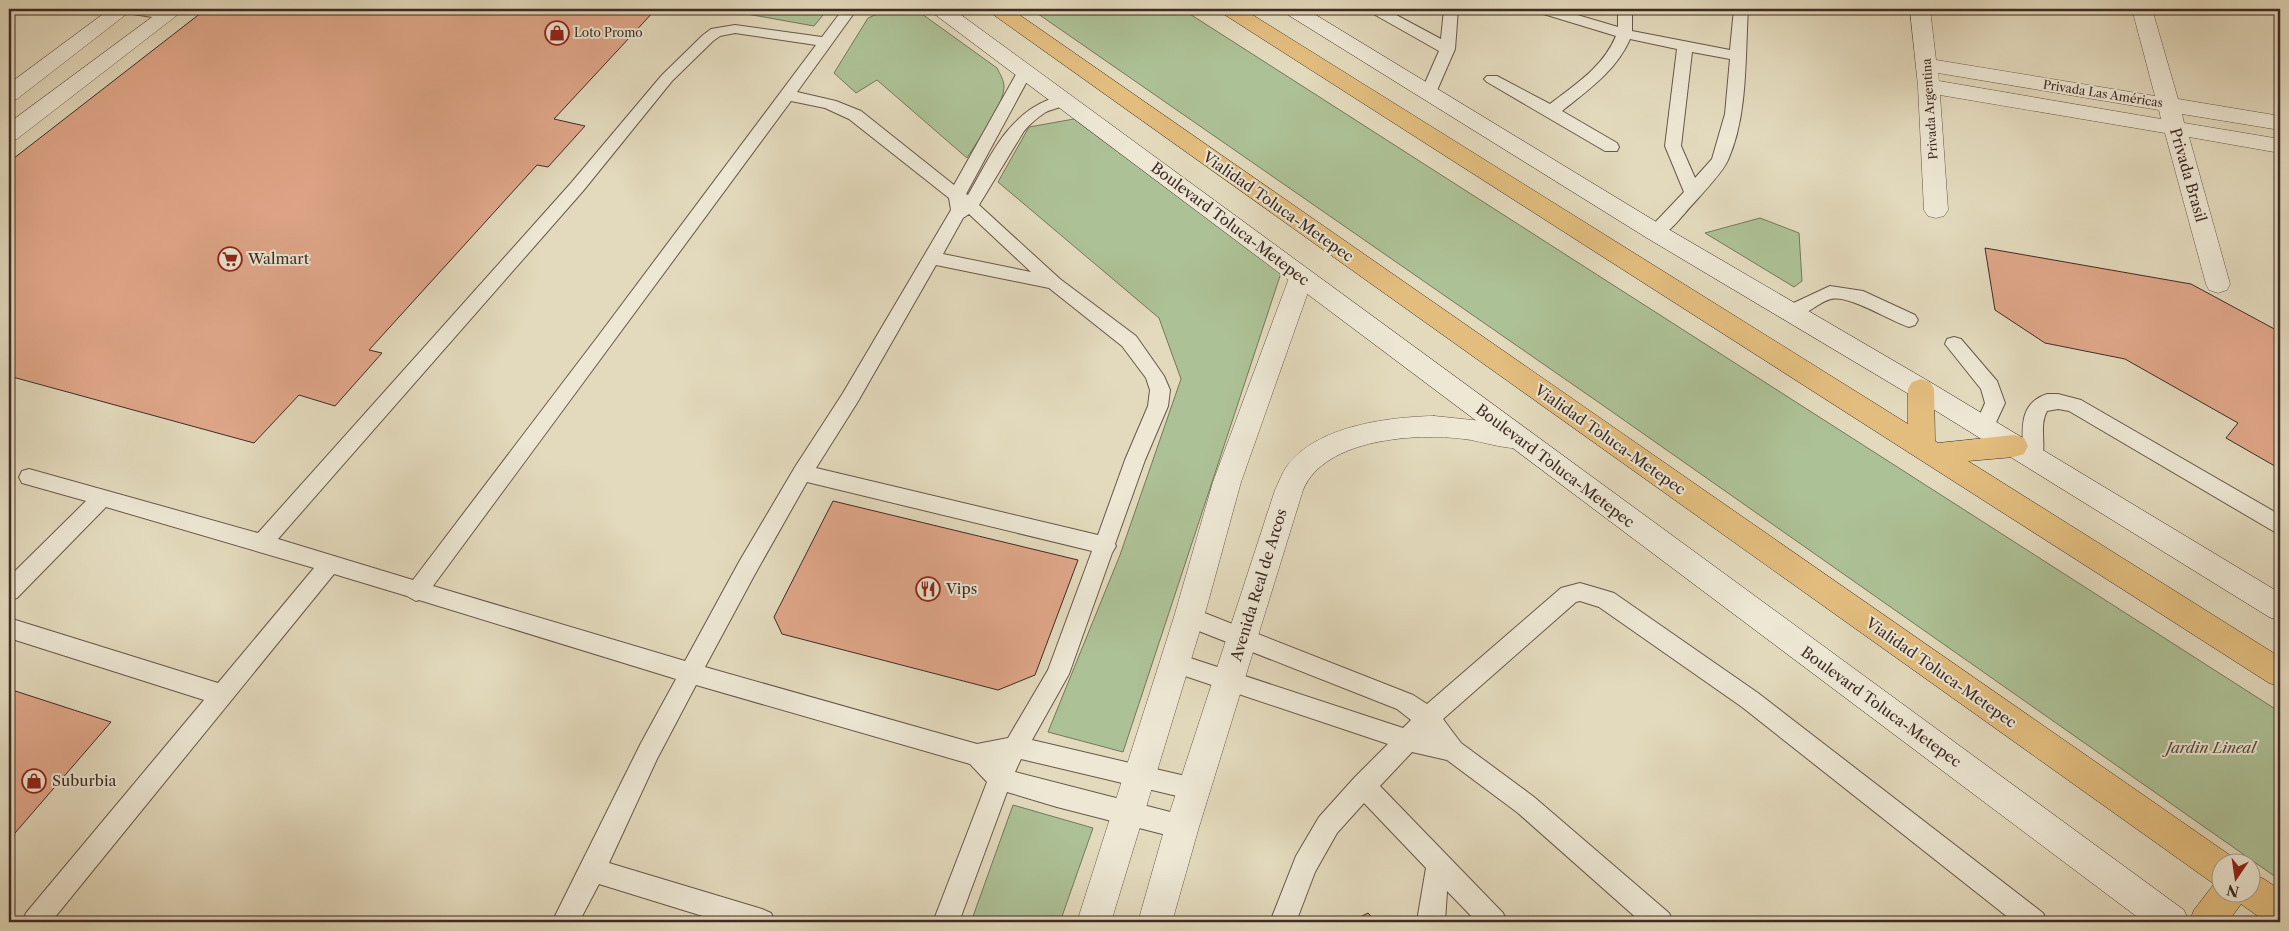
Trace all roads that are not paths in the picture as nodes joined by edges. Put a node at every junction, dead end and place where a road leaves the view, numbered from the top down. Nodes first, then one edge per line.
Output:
1 (122, 9) edge
2 (126, 9) edge
3 (850, 9) edge
4 (940, 9) edge
5 (998, 9) edge
6 (1229, 9) edge
7 (1292, 9) edge
8 (1375, 9) edge
9 (1451, 9) edge
10 (1542, 9) edge
11 (1625, 9) edge
12 (1741, 9) edge
13 (1920, 9) edge
14 (2142, 9) edge
15 (170, 12) edge
16 (1624, 34) junction
17 (824, 42) junction
18 (1685, 46) junction
19 (1447, 49) junction
20 (1738, 56) junction
21 (1024, 72) junction
22 (1928, 76) junction
23 (1492, 79) dead end
24 (1429, 92) junction
25 (9, 94) edge
26 (786, 95) junction
27 (1064, 100) junction
28 (2169, 105) junction
29 (1551, 111) junction
30 (2280, 123) edge
31 (2175, 128) junction
32 (9, 134) edge
33 (2280, 146) edge
34 (1611, 147) dead end
35 (1693, 193) junction
36 (961, 205) junction
37 (1936, 210) dead end
38 (1655, 232) junction
39 (932, 258) junction
40 (1301, 278) junction
41 (1054, 283) junction
42 (2218, 284) dead end
43 (1791, 312) junction
44 (1909, 320) dead end
45 (1954, 344) dead end
46 (1921, 389) junction
47 (1984, 428) junction
48 (1518, 439) junction
49 (1927, 450) junction
50 (2024, 452) junction
51 (802, 473) junction
52 (29, 477) dead end
53 (101, 499) junction
54 (2280, 524) edge
55 (262, 544) junction
56 (1106, 546) junction
57 (329, 565) junction
58 (9, 591) edge
59 (416, 592) junction
60 (2280, 608) edge
61 (1189, 617) junction
62 (9, 628) edge
63 (1242, 638) junction
64 (1175, 663) junction
65 (690, 673) junction
66 (2280, 673) edge
67 (1229, 682) junction
68 (222, 695) junction
69 (1428, 718) junction
70 (1407, 740) junction
71 (1015, 747) junction
72 (1453, 751) junction
73 (977, 755) junction
74 (1138, 777) junction
75 (1000, 779) junction
76 (1363, 785) junction
77 (1194, 789) junction
78 (1129, 815) junction
79 (1182, 828) junction
80 (2212, 863) edge
81 (1438, 864) junction
82 (593, 870) junction
83 (2262, 898) edge
84 (2220, 904) edge
85 (2280, 911) edge
86 (35, 922) edge
87 (565, 922) edge
88 (762, 922) edge
89 (946, 922) edge
90 (1094, 922) edge
91 (1155, 922) edge
92 (1283, 922) edge
93 (1432, 922) edge
94 (1494, 922) edge
95 (1660, 922) edge
96 (2034, 922) edge
97 (2172, 922) edge
98 (2206, 922) edge

1 - 25 street
2 - 15 lane
3 - 17 lane
4 - 21 street, Boulevard Toluca-Metepec
5 - 80 highway, Vialidad Toluca-Metepec
6 - 49 highway
7 - 24 street
8 - 19 lane
9 - 19 lane
10 - 16 lane
11 - 16 lane
12 - 20 lane
13 - 22 street, Privada Argentina
14 - 28 street, Privada Brasil
15 - 32 street
16 - 18 lane
16 - 29 lane
17 - 26 lane
17 - 55 lane
18 - 20 lane
18 - 35 lane
19 - 24 lane
20 - 35 lane
21 - 27 street, Boulevard Toluca-Metepec
21 - 36 lane
22 - 28 street, Privada Las Américas
22 - 31 street, Privada Las Américas
22 - 37 street, Privada Argentina
23 - 29 lane
24 - 38 street
26 - 36 lane
26 - 59 lane
27 - 36 lane
27 - 40 street, Boulevard Toluca-Metepec
28 - 30 street, Privada Las Américas
28 - 31 street, Privada Brasil
29 - 34 lane
31 - 33 street, Privada Las Américas
31 - 42 street, Privada Brasil
35 - 38 lane
36 - 39 lane
36 - 41 lane
38 - 43 street
39 - 41 lane
39 - 51 lane
40 - 48 street, Boulevard Toluca-Metepec
40 - 61 street
41 - 56 lane
43 - 44 lane
43 - 46 street
45 - 47 lane
46 - 47 street
46 - 49 highway
47 - 50 street
48 - 63 street, Avenida Real de Arcos
48 - 97 street, Boulevard Toluca-Metepec
49 - 50 highway
49 - 66 highway
50 - 54 lane
50 - 60 street
51 - 56 lane
51 - 65 lane
52 - 53 lane
53 - 55 lane
53 - 58 lane
55 - 57 lane
56 - 71 lane
57 - 59 lane
57 - 68 lane
59 - 65 lane
61 - 63 lane
61 - 64 street
62 - 68 lane
63 - 67 street, Avenida Real de Arcos
63 - 69 lane
64 - 67 lane
64 - 74 street
65 - 73 lane
65 - 82 lane
67 - 70 lane
67 - 77 street, Avenida Real de Arcos
68 - 86 lane
69 - 70 lane
69 - 72 lane
69 - 96 lane
70 - 72 lane
70 - 76 lane
71 - 73 lane
71 - 74 lane
71 - 75 lane
72 - 95 lane
73 - 75 lane
74 - 77 lane
74 - 78 street
75 - 78 lane
75 - 89 lane
76 - 81 lane
76 - 92 lane
77 - 79 street, Avenida Real de Arcos
78 - 79 lane
78 - 90 street
79 - 91 street, Avenida Real de Arcos
81 - 93 lane
81 - 94 lane
82 - 87 lane
82 - 88 lane
83 - 85 highway
84 - 98 highway

